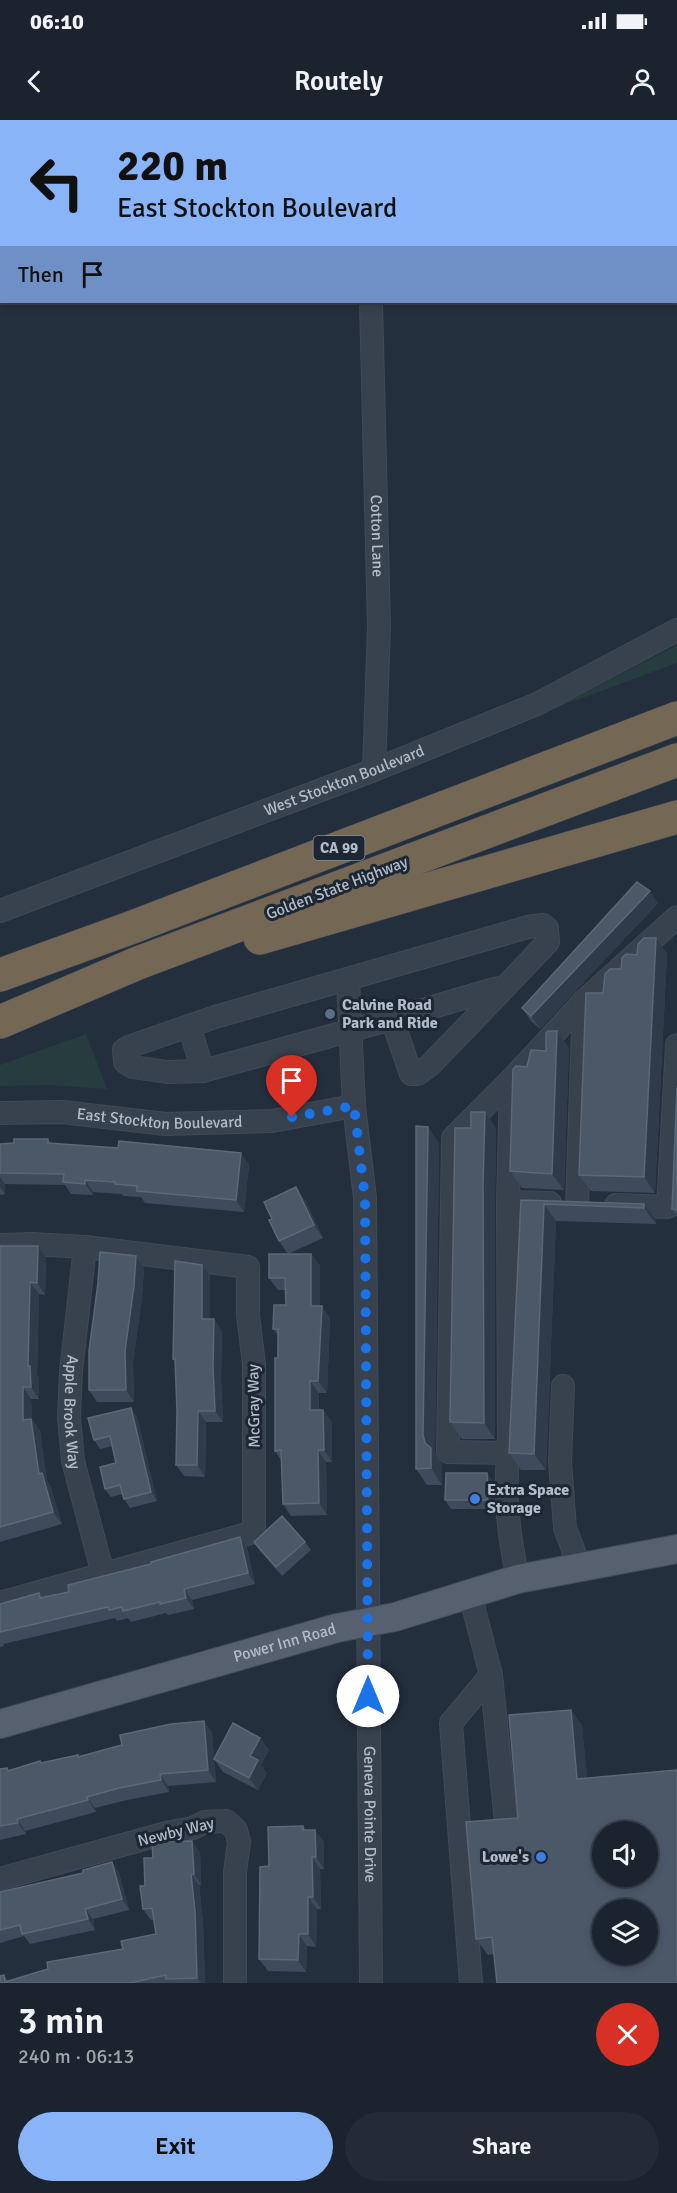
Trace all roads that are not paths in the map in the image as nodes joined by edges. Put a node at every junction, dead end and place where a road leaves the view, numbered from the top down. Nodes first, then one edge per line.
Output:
1 (371, 303) edge
2 (677, 630) edge
3 (677, 713) edge
4 (677, 718) edge
5 (647, 729) junction
6 (677, 760) edge
7 (374, 770) junction
8 (677, 817) edge
9 (0, 911) edge
10 (677, 917) edge
11 (138, 963) junction
12 (0, 975) edge
13 (348, 981) junction
14 (504, 988) junction
15 (584, 1001) junction
16 (392, 1019) junction
17 (0, 1022) edge
18 (189, 1026) junction
19 (350, 1030) junction
20 (677, 1045) edge
21 (203, 1071) junction
22 (511, 1080) junction
23 (354, 1106) junction
24 (0, 1113) edge
25 (508, 1202) junction
26 (577, 1204) junction
27 (0, 1245) edge
28 (85, 1247) junction
29 (563, 1386) dead end
30 (508, 1453) junction
31 (677, 1550) edge
32 (580, 1568) junction
33 (103, 1574) junction
34 (518, 1580) junction
35 (471, 1594) junction
36 (0, 1603) edge
37 (367, 1623) junction
38 (491, 1675) junction
39 (0, 1724) edge
40 (506, 1822) edge
41 (0, 1879) edge
42 (235, 1983) edge
43 (371, 1983) edge
44 (471, 1983) edge

1 - 7 street, Cotton Lane
2 - 7 street, West Stockton Boulevard
3 - 5 highway
4 - 5 highway, CA 99
5 - 12 highway, CA 99
6 - 11 highway, Golden State Highway / CA 99
7 - 9 street, West Stockton Boulevard
8 - 11 highway
10 - 15 street
11 - 17 highway, Golden State Highway / CA 99
13 - 14 street
13 - 18 street
13 - 19 street, Geneva Pointe Drive
14 - 16 street
14 - 16 street
15 - 22 street
15 - 26 street
16 - 19 street
18 - 21 street
18 - 21 street
19 - 21 street
19 - 23 street, Geneva Pointe Drive
20 - 26 street
22 - 25 street
22 - 30 street
23 - 24 street, East Stockton Boulevard
23 - 37 street, Geneva Pointe Drive
25 - 26 street
25 - 30 street
27 - 28 street, McGray Way
28 - 33 street, Apple Brook Way
28 - 33 street, McGray Way
29 - 32 street
30 - 34 street
31 - 32 main road, Power Inn Road
32 - 34 main road, Power Inn Road
33 - 36 street, McGray Way
34 - 35 main road, Power Inn Road
35 - 37 main road, Power Inn Road
35 - 38 street
37 - 39 main road, Power Inn Road
37 - 43 street, Geneva Pointe Drive
38 - 40 street
38 - 44 street
41 - 42 street, Newby Way

